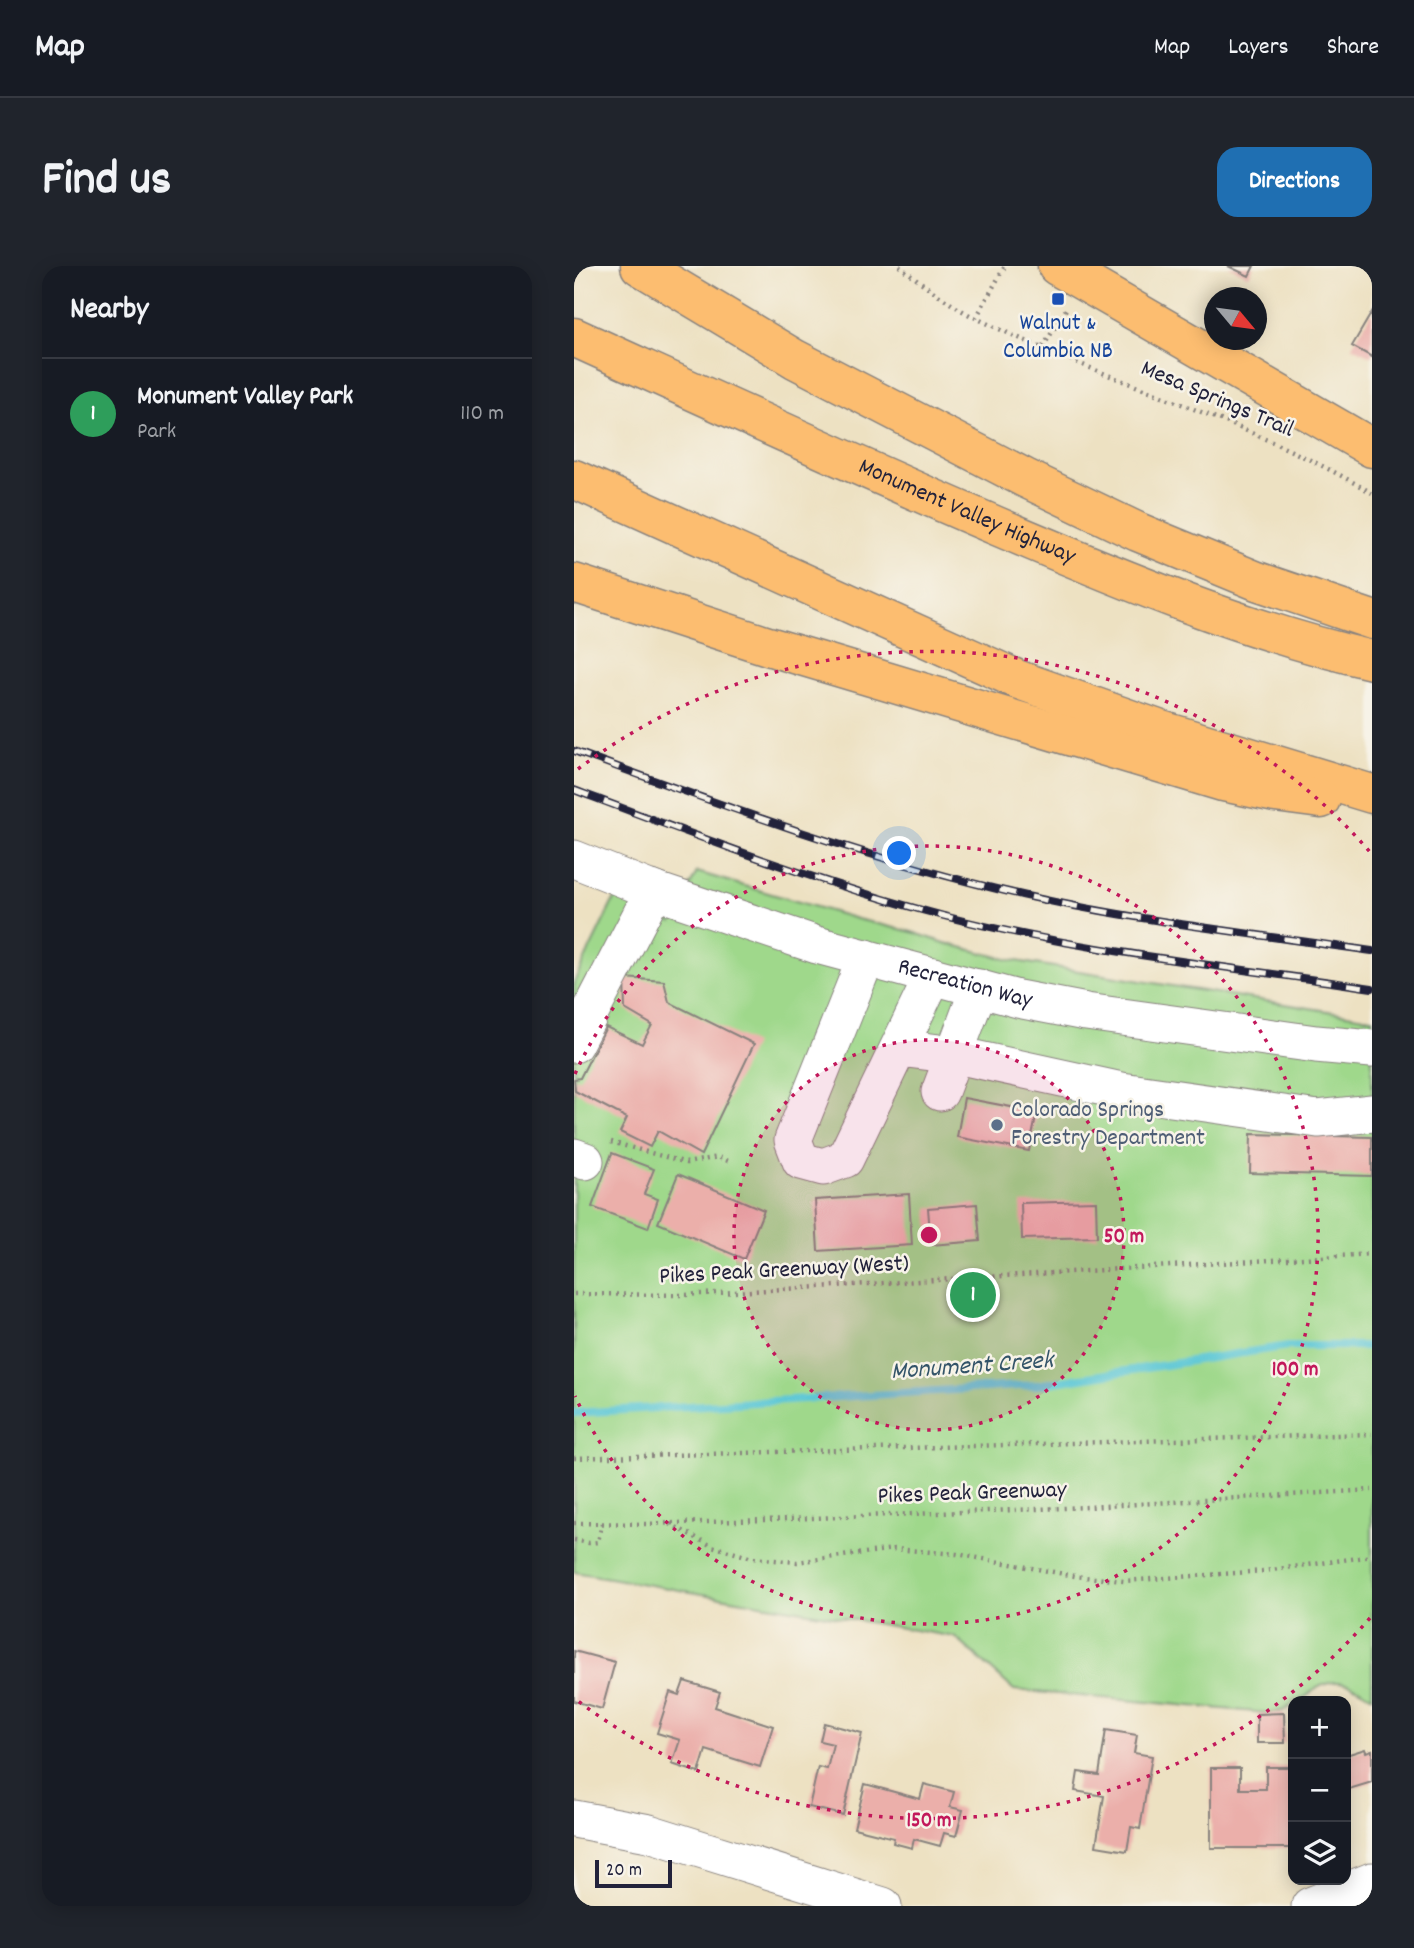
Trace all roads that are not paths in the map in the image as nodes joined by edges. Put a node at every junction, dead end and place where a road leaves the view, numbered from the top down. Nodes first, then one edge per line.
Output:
1 (640, 266) edge
2 (1070, 274) edge
3 (574, 337) edge
4 (1372, 448) edge
5 (574, 479) edge
6 (574, 583) edge
7 (1372, 620) edge
8 (1372, 660) edge
9 (1372, 794) edge
10 (1372, 806) edge
11 (574, 859) edge
12 (654, 890) junction
13 (866, 958) junction
14 (933, 976) junction
15 (979, 988) junction
16 (574, 1044) edge
17 (898, 1048) junction
18 (1372, 1049) edge
19 (956, 1055) junction
20 (940, 1092) dead end
21 (1372, 1113) edge
22 (574, 1819) edge
23 (1372, 1881) edge
24 (1372, 1887) edge
25 (883, 1906) edge
26 (1310, 1906) edge

1 - 7 main road
2 - 4 main road
3 - 8 main road, Monument Valley Highway
5 - 9 main road
6 - 10 main road
11 - 12 street, Recreation Way
12 - 13 street, Recreation Way
12 - 16 street
13 - 14 street, Recreation Way
13 - 17 street
14 - 15 street, Recreation Way
14 - 17 street
15 - 18 street, Recreation Way
15 - 19 street
17 - 19 street
19 - 20 street
19 - 21 street
22 - 25 street
23 - 24 street
23 - 26 street

